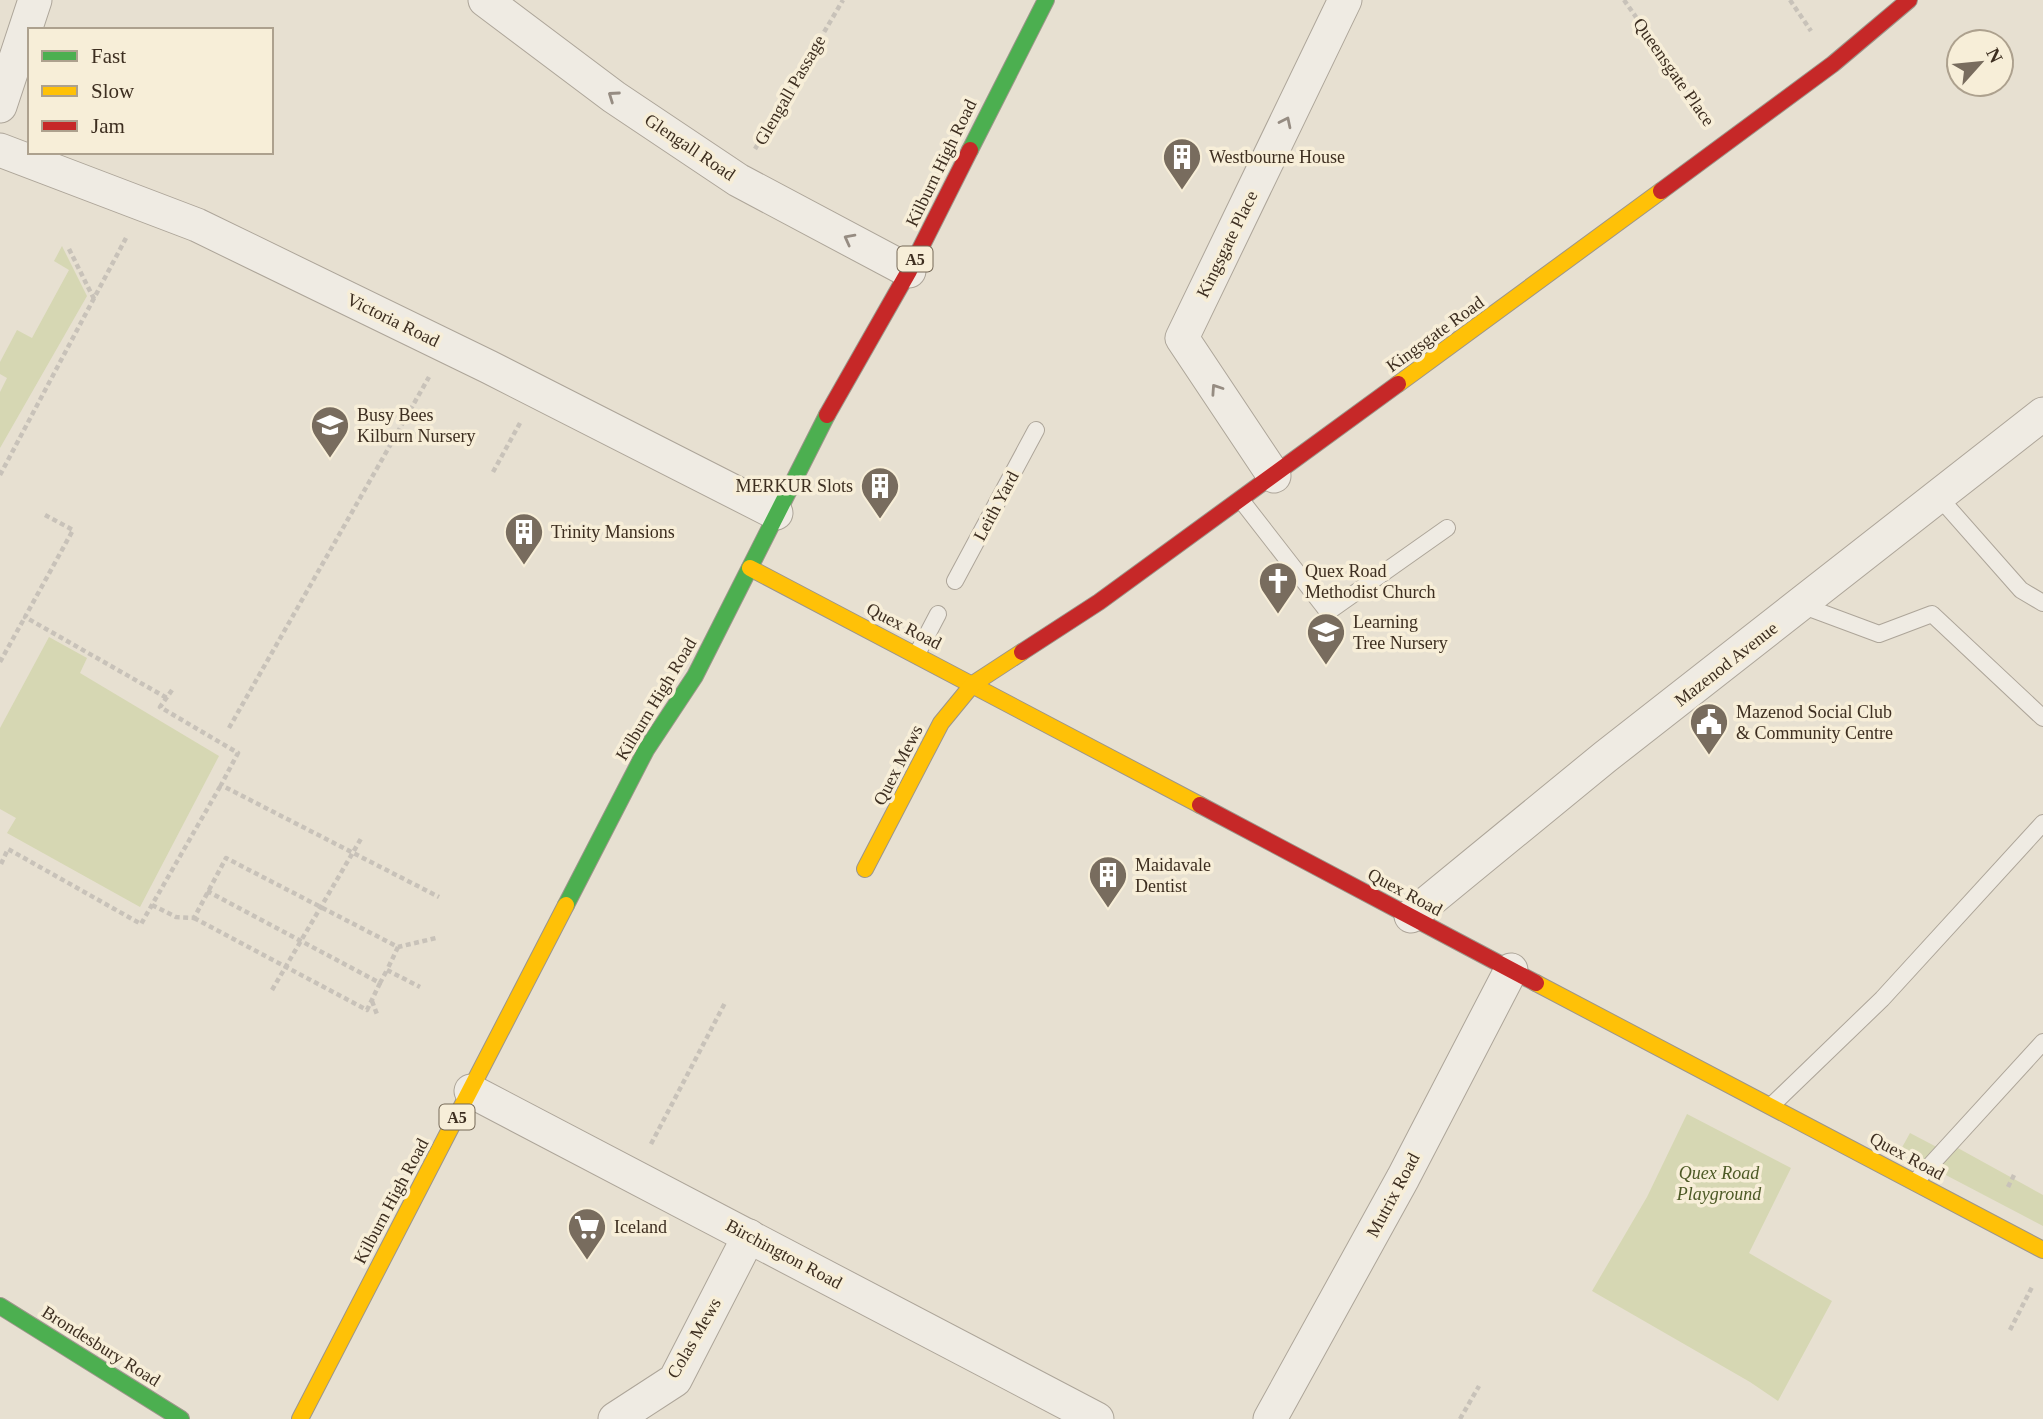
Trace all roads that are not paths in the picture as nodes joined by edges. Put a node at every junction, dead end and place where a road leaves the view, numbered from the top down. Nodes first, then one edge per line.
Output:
1 (35, 0) edge
2 (485, 0) edge
3 (1046, 0) edge
4 (1345, 0) edge
5 (1909, 0) edge
6 (0, 106) edge
7 (0, 150) edge
8 (909, 271) junction
9 (2043, 414) edge
10 (1036, 430) dead end
11 (1274, 476) junction
12 (1938, 496) junction
13 (1241, 500) junction
14 (776, 513) junction
15 (1447, 528) dead end
16 (750, 568) junction
17 (955, 582) dead end
18 (2043, 603) edge
19 (1801, 605) junction
20 (938, 614) dead end
21 (917, 654) junction
22 (973, 684) junction
23 (2043, 718) edge
24 (2043, 823) edge
25 (865, 869) dead end
26 (1411, 916) junction
27 (1511, 970) junction
28 (2043, 1042) edge
29 (471, 1091) junction
30 (1771, 1106) junction
31 (1914, 1182) junction
32 (749, 1236) junction
33 (2043, 1250) edge
34 (0, 1306) edge
35 (181, 1419) edge
36 (300, 1419) edge
37 (615, 1419) edge
38 (1097, 1419) edge
39 (1270, 1419) edge

1 - 6 street
8 -> 2 street, Glengall Road
3 - 8 main road, Kilburn High Road / A5
11 -> 4 street, Kingsgate Place
5 - 11 main road, Kingsgate Road
7 - 14 street, Victoria Road
8 - 14 main road, Kilburn High Road / A5
9 - 12 street, Mazenod Avenue
10 - 17 lane, Leith Yard
11 - 13 main road, Kingsgate Road
12 - 18 lane
12 - 19 street, Mazenod Avenue
13 - 15 lane
13 - 22 main road, Kingsgate Road
14 - 16 main road, Kilburn High Road / A5
16 - 21 main road, Quex Road
16 - 29 main road, Kilburn High Road / A5
19 - 23 lane
19 - 26 street, Mazenod Avenue
20 - 21 lane
21 - 22 main road, Quex Road
22 - 25 main road, Quex Mews
22 - 26 main road, Quex Road
24 - 30 lane
26 - 27 main road, Quex Road
27 - 30 main road, Quex Road
27 - 39 street, Mutrix Road
28 - 31 lane
29 - 32 street, Birchington Road
29 - 36 main road, Kilburn High Road / A5
30 - 31 main road, Quex Road
31 - 33 main road, Quex Road
32 - 37 street, Colas Mews
32 - 38 street, Birchington Road
34 - 35 main road, Brondesbury Road

